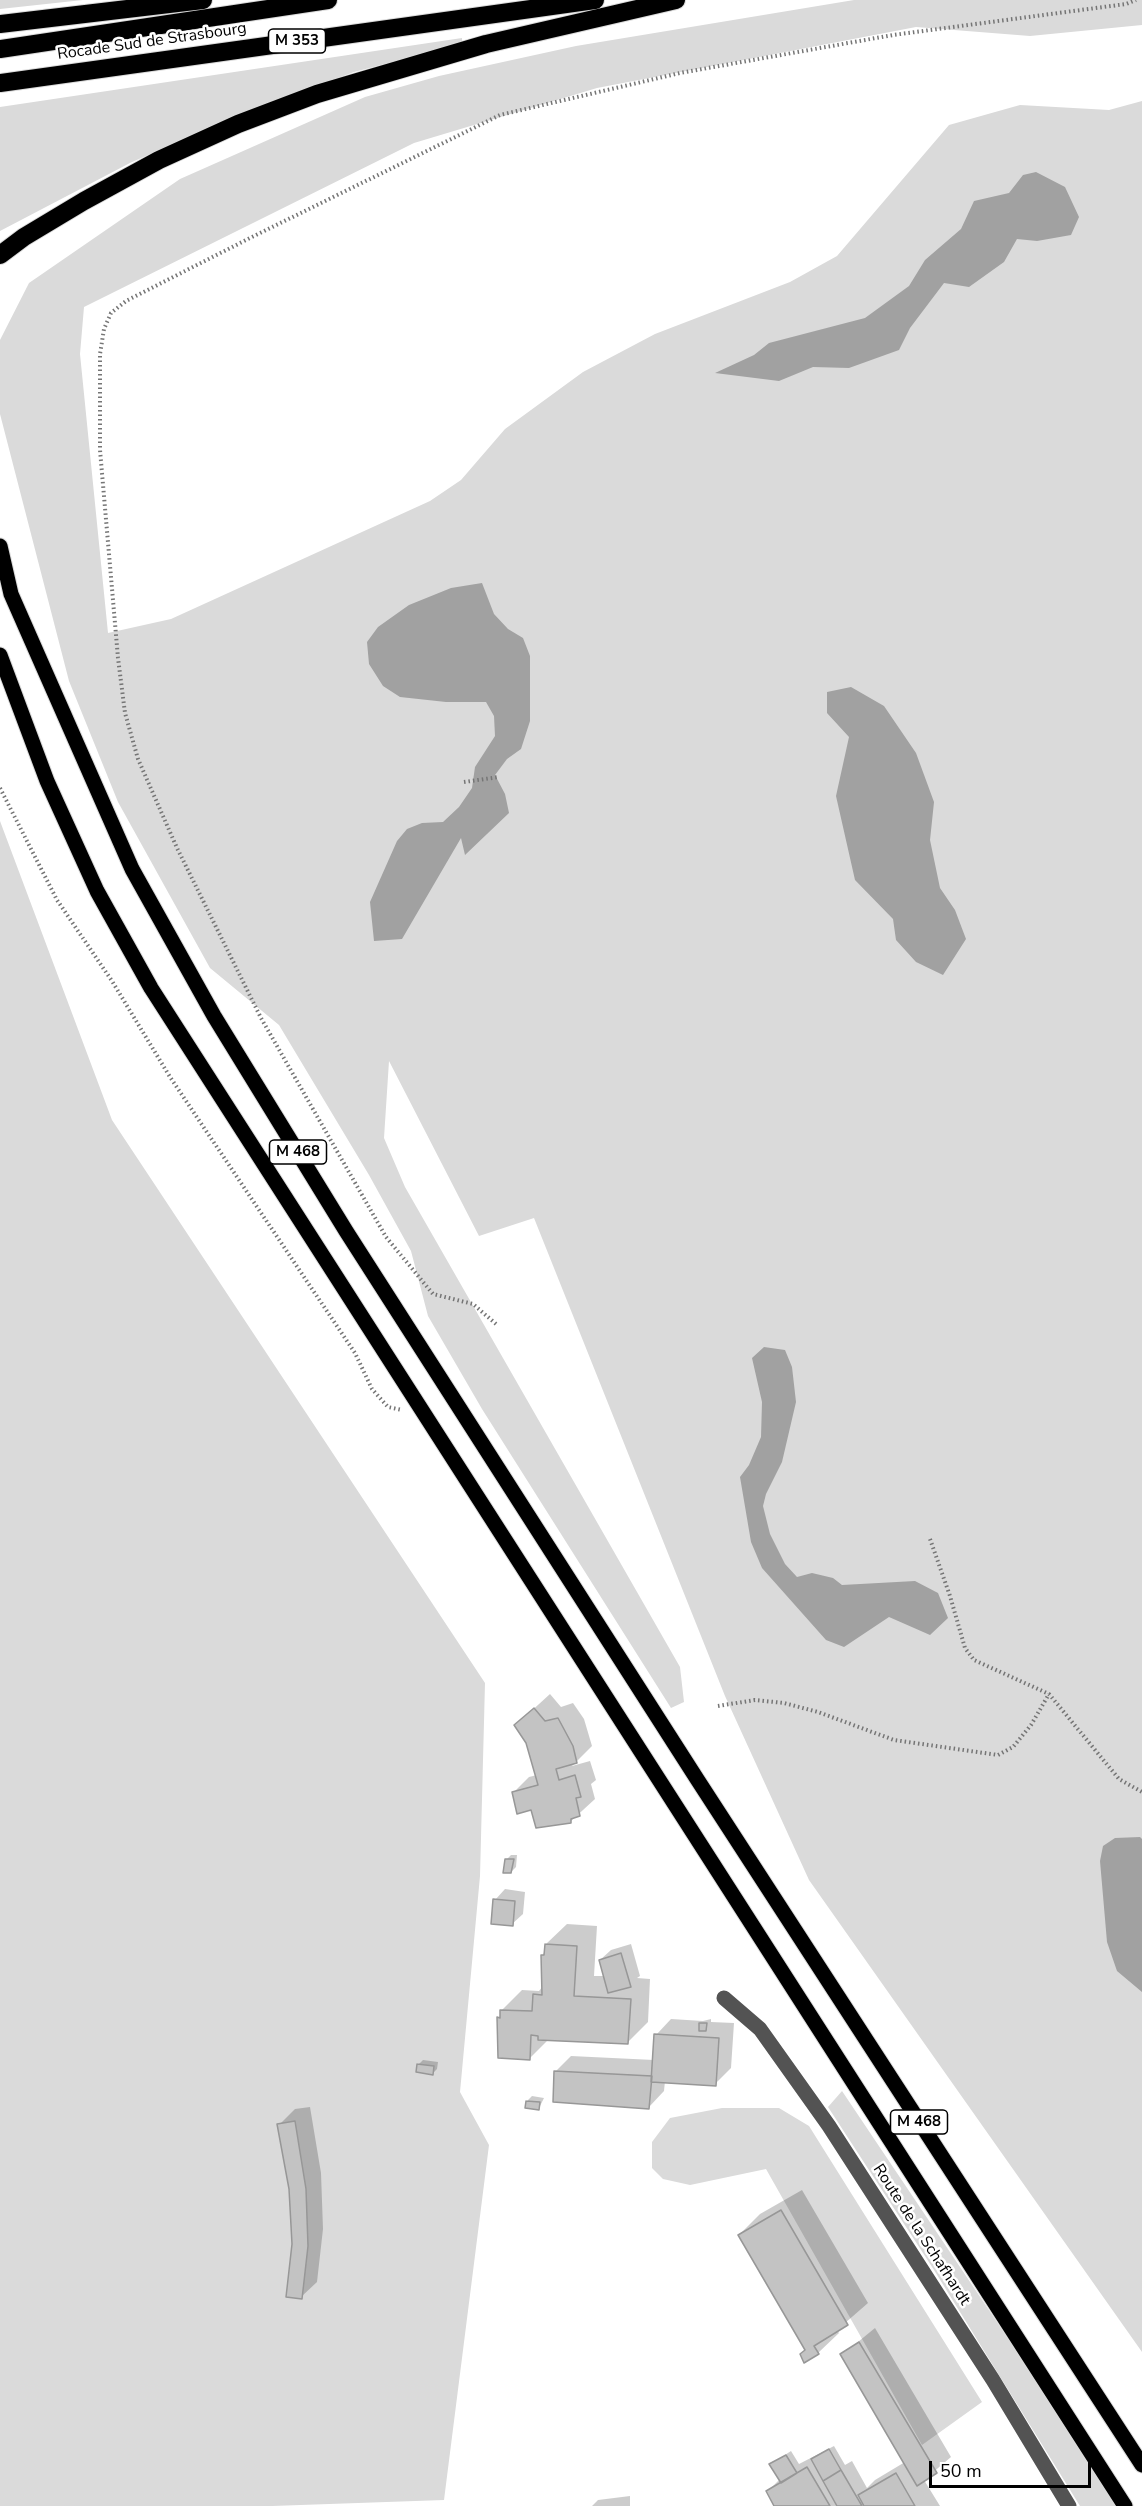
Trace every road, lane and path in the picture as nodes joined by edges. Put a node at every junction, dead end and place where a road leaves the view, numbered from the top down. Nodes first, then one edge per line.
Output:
1 (203, 0) edge
2 (328, 0) edge
3 (594, 0) edge
4 (676, 0) edge
5 (1136, 0) edge
6 (0, 24) edge
7 (0, 50) edge
8 (0, 83) edge
9 (0, 255) edge
10 (0, 546) edge
11 (0, 655) edge
12 (499, 777) dead end
13 (464, 782) dead end
14 (0, 788) edge
15 (496, 1324) dead end
16 (426, 1416) junction
17 (930, 1539) dead end
18 (1049, 1694) junction
19 (718, 1706) dead end
20 (1142, 1792) edge
21 (724, 1998) dead end
22 (1142, 2464) edge
23 (1069, 2506) edge
24 (1125, 2506) edge

1 - 6 highway
2 - 7 highway, Rocade Sud de Strasbourg / M 353
3 - 8 highway, Rocade Sud de Strasbourg / M 353
4 - 9 highway
5 - 15 path
10 - 22 main road, M 468
11 - 16 main road, M 468
12 - 13 path
14 - 16 path
16 - 24 main road, M 468
17 - 18 path
18 - 19 path
18 - 20 path
21 - 23 street, Route de la Schafhardt

